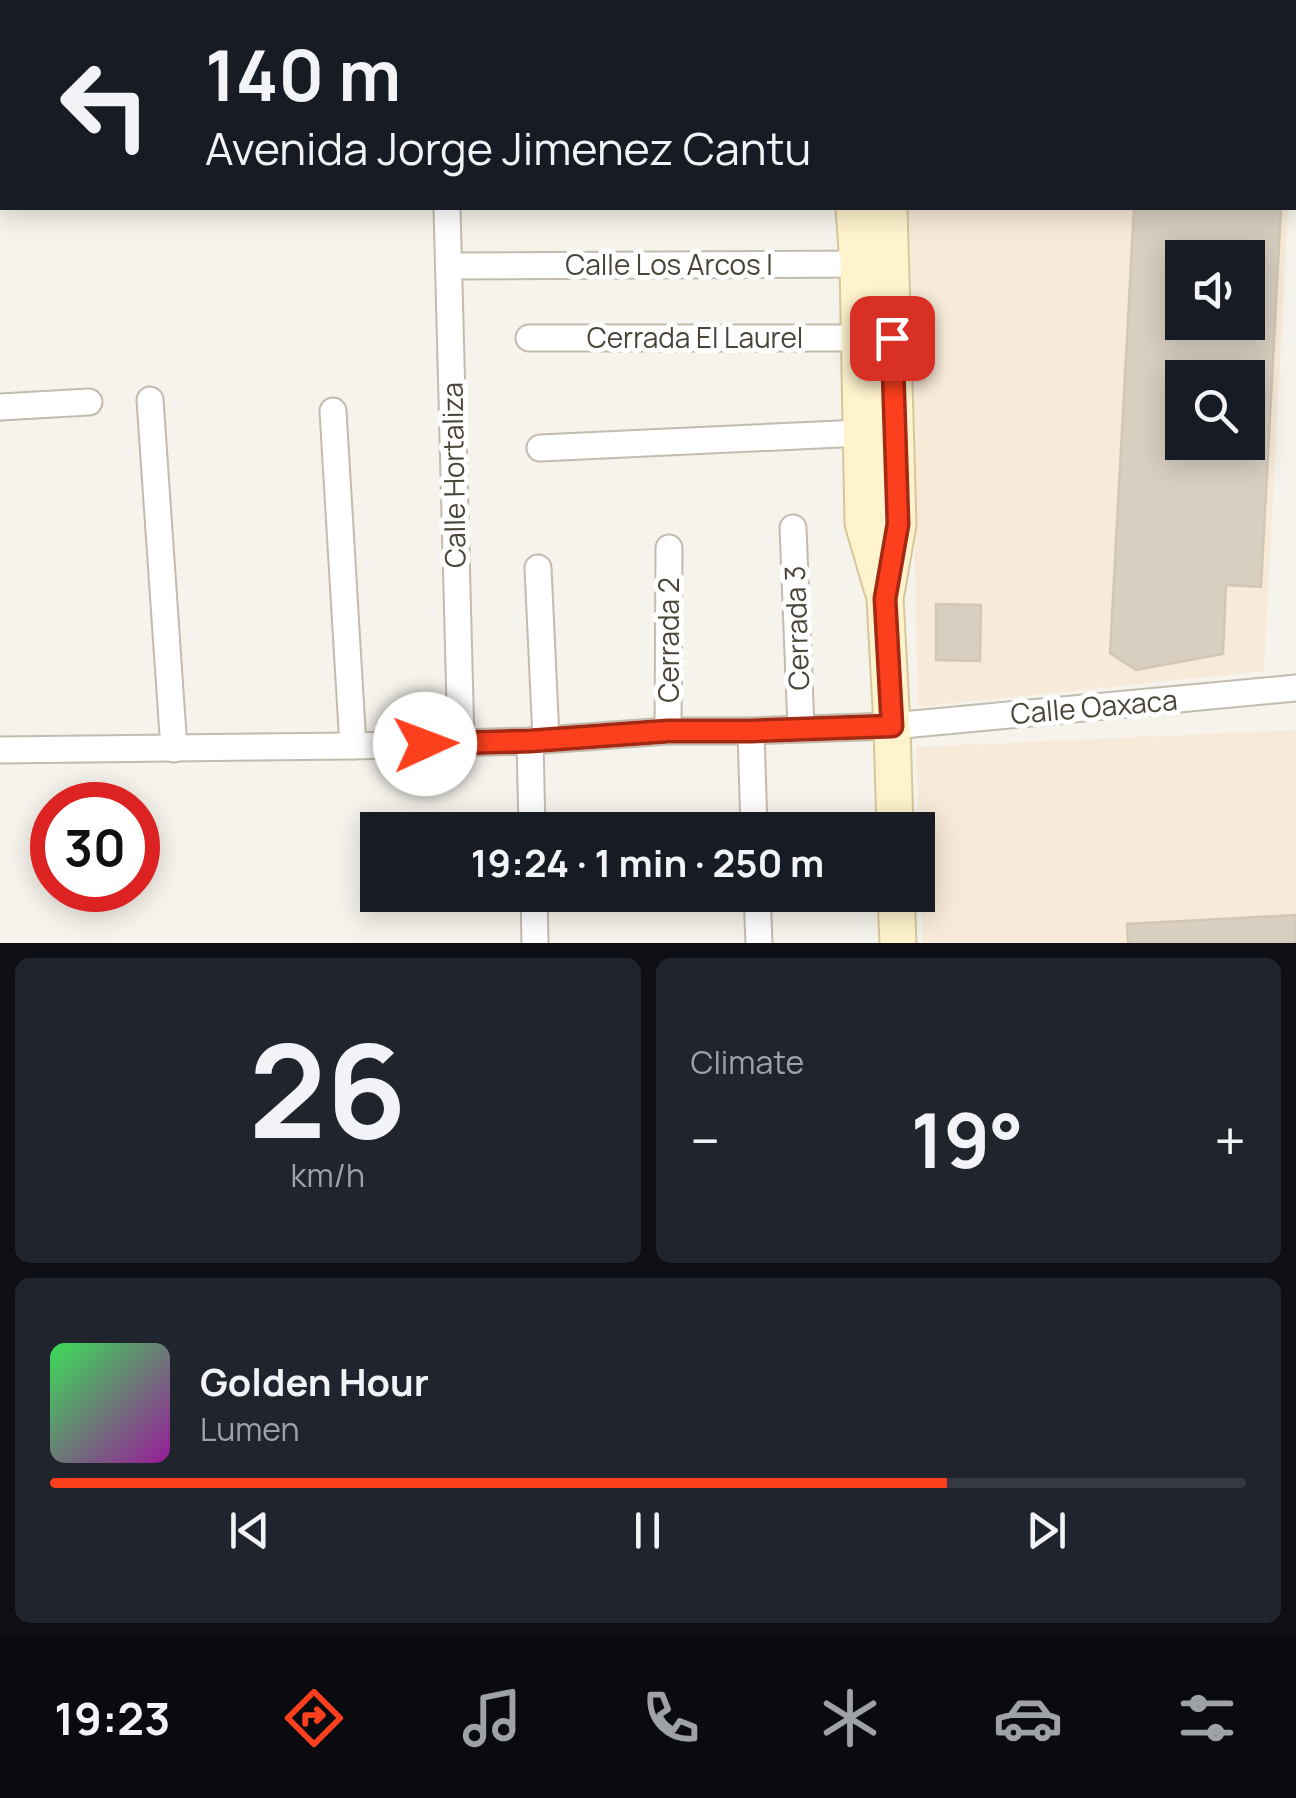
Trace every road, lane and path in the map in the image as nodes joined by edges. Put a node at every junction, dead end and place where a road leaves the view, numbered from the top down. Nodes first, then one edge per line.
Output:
1 (447, 210) edge
2 (855, 210) edge
3 (888, 210) edge
4 (874, 264) junction
5 (449, 266) junction
6 (530, 338) dead end
7 (860, 338) junction
8 (150, 400) dead end
9 (88, 402) dead end
10 (0, 406) edge
11 (333, 411) dead end
12 (862, 433) junction
13 (540, 448) dead end
14 (793, 528) dead end
15 (669, 548) dead end
16 (538, 568) dead end
17 (885, 599) junction
18 (1296, 688) edge
19 (892, 726) junction
20 (801, 728) junction
21 (668, 731) junction
22 (751, 731) junction
23 (538, 740) junction
24 (461, 742) junction
25 (353, 746) junction
26 (0, 750) edge
27 (174, 750) junction
28 (533, 812) edge
29 (753, 812) edge
30 (894, 812) edge
31 (534, 912) edge
32 (758, 912) edge
33 (897, 912) edge
34 (535, 943) edge
35 (759, 943) edge
36 (898, 943) edge

1 - 5 street, Calle Hortaliza
2 - 4 main road
3 - 4 main road
4 - 5 street, Calle Los Arcos I
4 - 7 main road
4 - 17 main road
5 - 24 street, Calle Hortaliza
6 - 7 street, Cerrada El Laurel
7 - 12 main road
8 - 27 street
9 - 10 street
11 - 25 street
12 - 13 street
12 - 17 main road
14 - 20 street, Cerrada 3
15 - 21 street, Cerrada 2
16 - 23 street
17 - 19 main road
18 - 19 street, Calle Oaxaca
19 - 20 street, Calle Oaxaca
19 - 30 main road
20 - 22 street, Calle Oaxaca
21 - 22 street, Calle Oaxaca
21 - 23 street, Calle Oaxaca
22 - 29 street
23 - 24 street, Calle Oaxaca
23 - 28 street
24 - 25 street, Calle Oaxaca
25 - 27 street, Calle Oaxaca
26 - 27 street, Calle Oaxaca
31 - 34 street
32 - 35 street
33 - 36 main road

